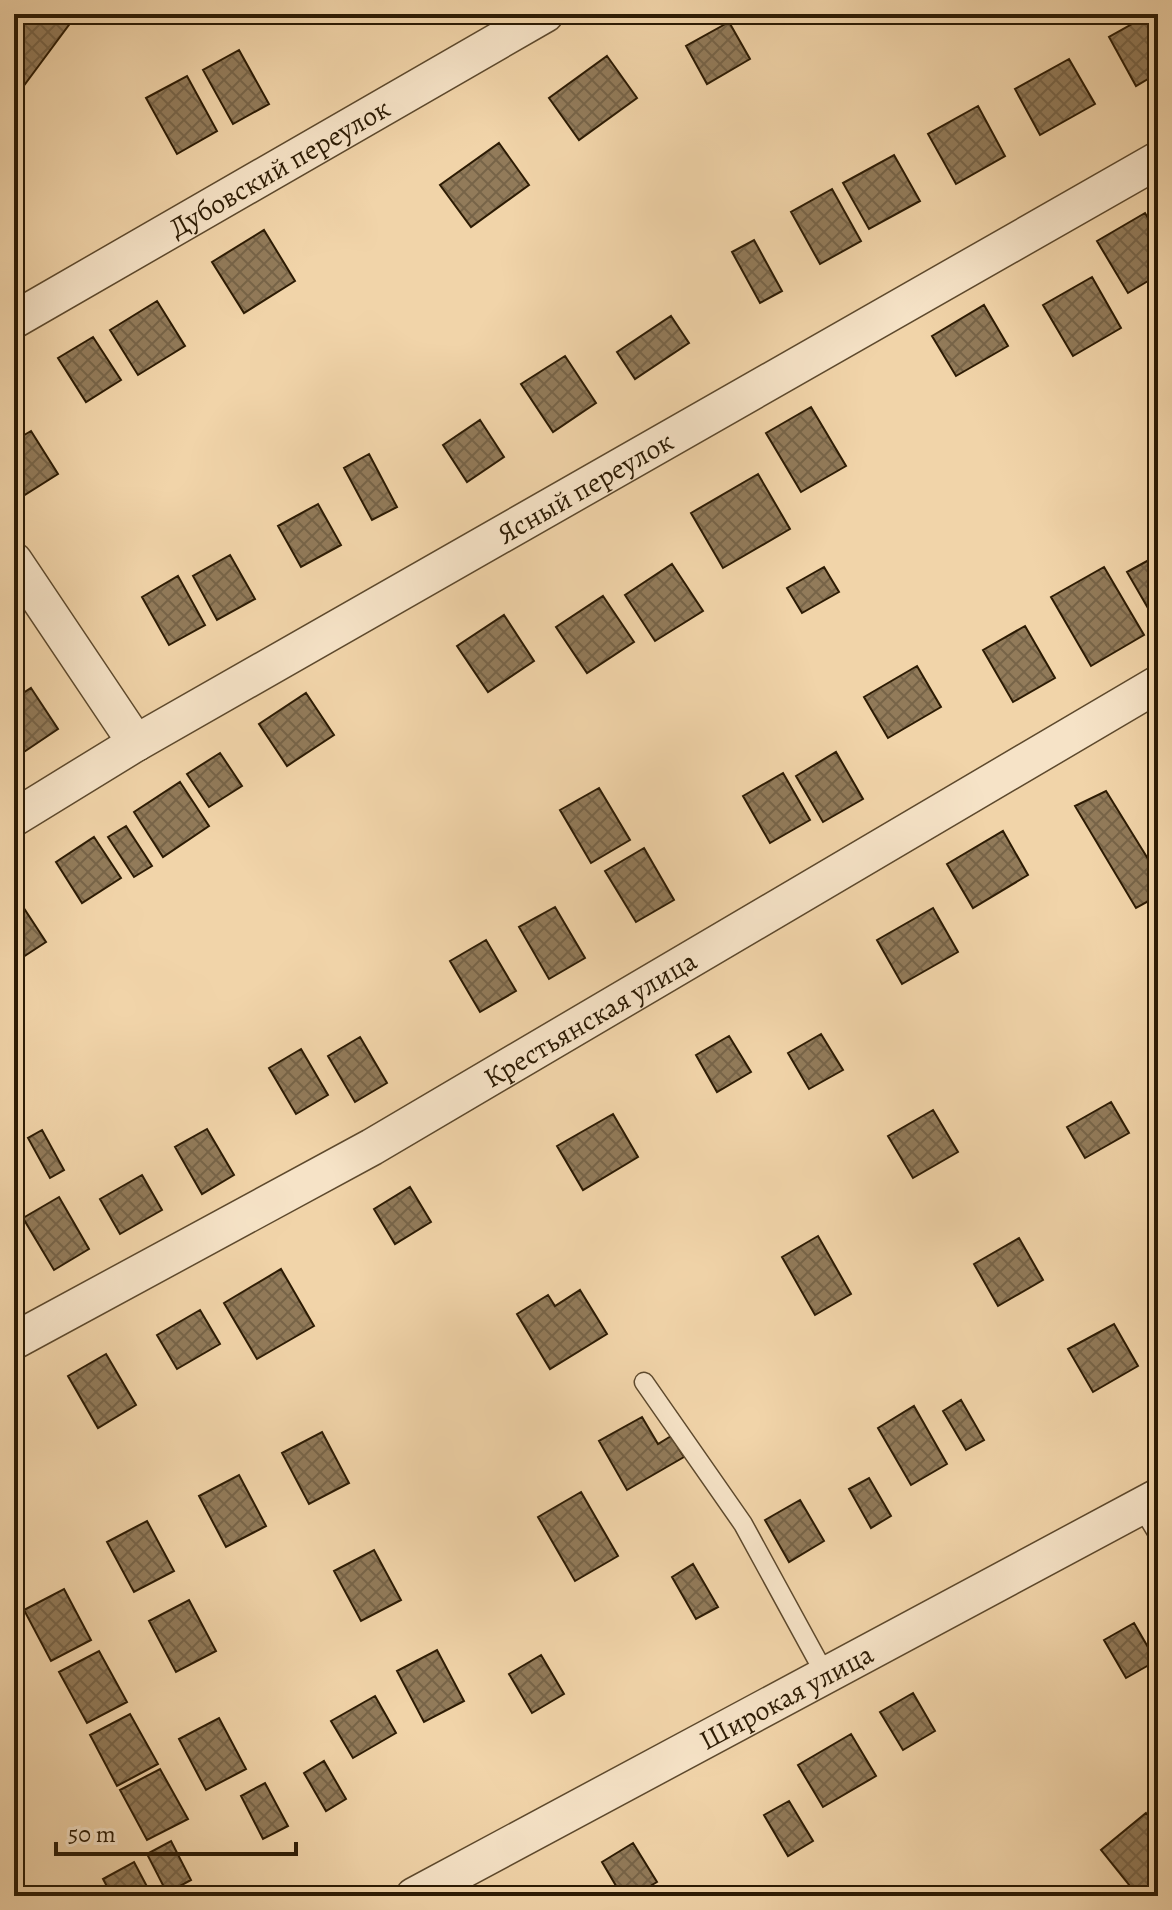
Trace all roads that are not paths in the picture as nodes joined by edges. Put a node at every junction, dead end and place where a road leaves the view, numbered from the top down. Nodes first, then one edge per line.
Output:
1 (545, 14) edge
2 (1158, 160) edge
3 (14, 320) edge
4 (14, 561) edge
5 (1158, 684) edge
6 (136, 743) junction
7 (14, 818) edge
8 (14, 1341) edge
9 (644, 1382) dead end
10 (1152, 1512) edge
11 (826, 1676) junction
12 (414, 1896) edge

1 - 3 street, Дубовский переулок
2 - 6 street, Ясный переулок
4 - 6 street
5 - 8 street, Крестьянская улица
6 - 7 street, Ясный переулок
9 - 11 lane
10 - 11 street, Широкая улица
11 - 12 street, Широкая улица

